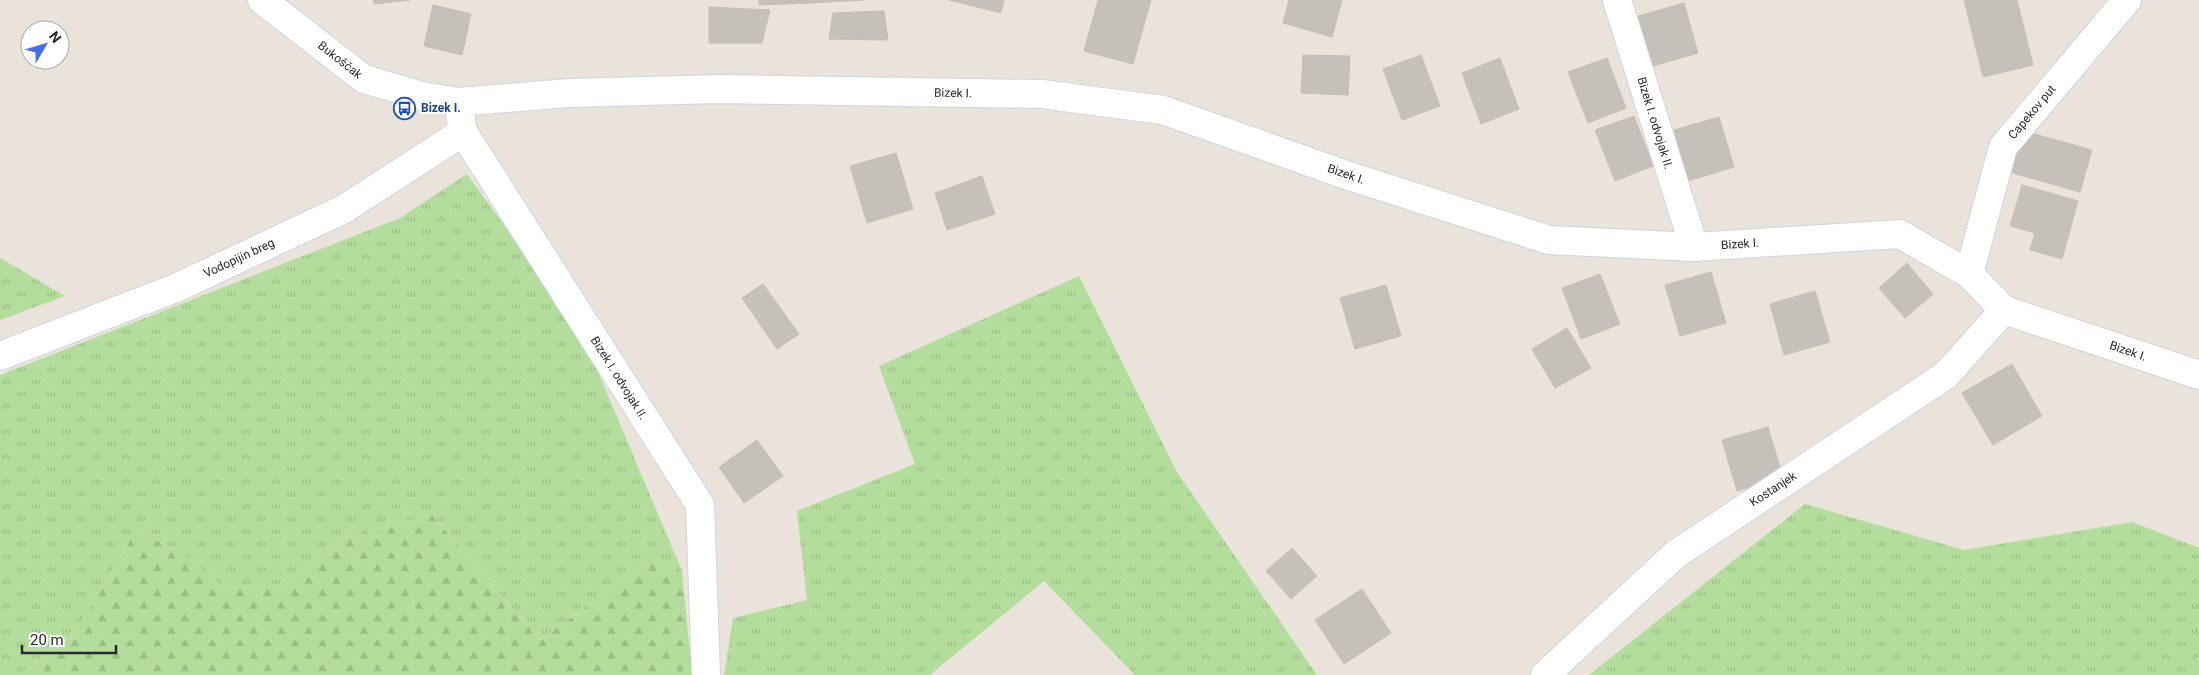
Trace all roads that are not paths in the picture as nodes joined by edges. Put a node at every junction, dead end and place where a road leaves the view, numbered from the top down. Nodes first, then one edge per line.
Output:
1 (262, 0) edge
2 (1617, 0) edge
3 (2127, 0) edge
4 (458, 102) junction
5 (463, 132) junction
6 (1694, 247) junction
7 (1969, 274) junction
8 (2004, 310) junction
9 (0, 356) edge
10 (2199, 375) edge
11 (706, 675) edge
12 (1545, 675) edge

1 - 4 street, Bukoščak
2 - 6 street, Bizek I. odvojak II.
3 - 7 street, Capekov put
4 - 5 street, Bizek I. odvojak II.
4 - 6 street, Bizek I.
5 - 9 street, Vodopijin breg
5 - 11 street, Bizek I. odvojak II.
6 - 7 street, Bizek I.
7 - 8 street, Bizek I.
8 - 10 street, Bizek I.
8 - 12 street, Kostanjek

